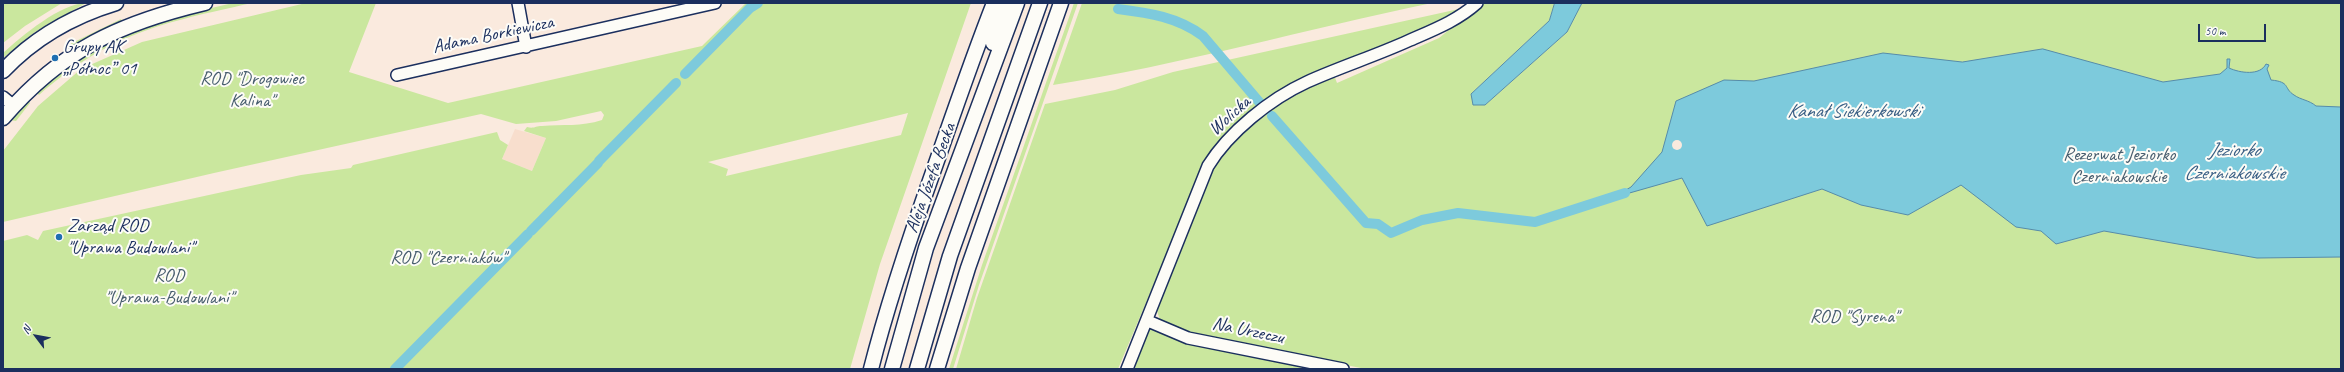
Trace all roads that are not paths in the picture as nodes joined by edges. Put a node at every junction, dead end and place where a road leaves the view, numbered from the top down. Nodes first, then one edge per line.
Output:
1 (116, 3) edge
2 (205, 3) edge
3 (518, 3) edge
4 (715, 3) edge
5 (994, 3) edge
6 (1004, 3) edge
7 (1016, 3) edge
8 (1040, 3) edge
9 (1052, 3) edge
10 (1061, 3) edge
11 (1477, 3) edge
12 (686, 7) edge
13 (526, 47) junction
14 (3, 71) edge
15 (397, 75) dead end
16 (1011, 85) junction
17 (982, 94) junction
18 (8, 101) edge
19 (3, 118) edge
20 (1148, 321) junction
21 (871, 369) edge
22 (892, 369) edge
23 (917, 369) edge
24 (937, 369) edge
25 (1127, 369) edge
26 (1343, 369) edge

1 - 14 main road
2 - 18 main road
3 - 13 street
4 - 12 street, Adama Borkiewicza
5 - 21 main road, Aleja Józefa Becka
6 - 17 main road
7 - 17 main road, Aleja Józefa Becka
8 - 16 main road
9 - 16 main road
10 - 24 main road
11 - 20 street, Wolicka
12 - 13 street, Adama Borkiewicza
13 - 15 street, Adama Borkiewicza
16 - 23 main road
17 - 22 main road, Aleja Józefa Becka
18 - 19 main road
20 - 25 street, Wolicka
20 - 26 street, Na Urzeczu

